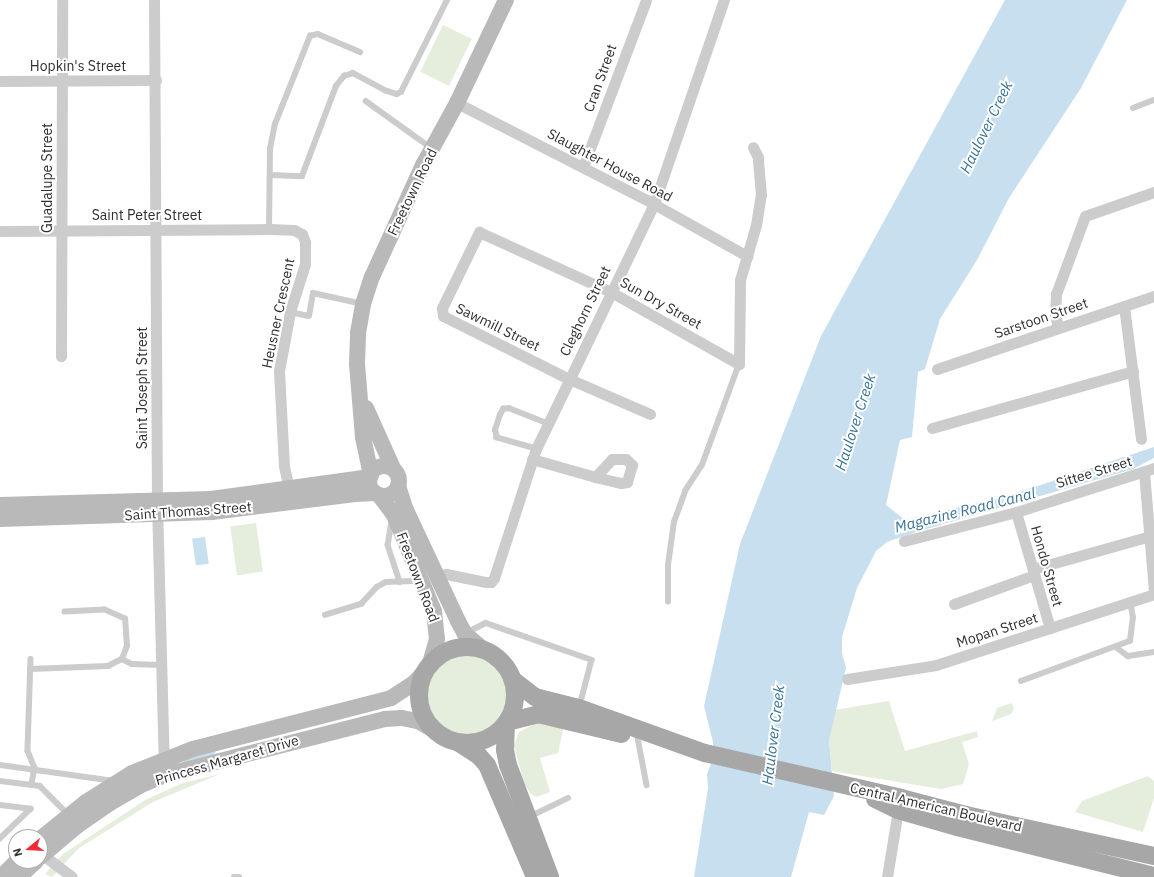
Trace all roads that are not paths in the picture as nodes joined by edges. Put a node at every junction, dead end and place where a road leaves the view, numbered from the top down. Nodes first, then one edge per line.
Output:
1 (62, 0) edge
2 (154, 0) edge
3 (447, 0) edge
4 (506, 0) edge
5 (646, 0) edge
6 (724, 0) edge
7 (360, 52) dead end
8 (156, 80) junction
9 (0, 81) edge
10 (62, 81) junction
11 (1154, 100) edge
12 (366, 101) dead end
13 (457, 103) junction
14 (1133, 108) dead end
15 (753, 147) dead end
16 (432, 149) junction
17 (583, 167) junction
18 (270, 175) junction
19 (1154, 192) edge
20 (654, 204) junction
21 (269, 229) junction
22 (62, 230) junction
23 (157, 230) junction
24 (294, 230) joint
25 (0, 231) edge
26 (747, 256) junction
27 (611, 292) junction
28 (1154, 296) edge
29 (363, 304) junction
30 (1124, 306) junction
31 (290, 312) junction
32 (443, 316) joint
33 (1058, 328) junction
34 (62, 356) dead end
35 (739, 364) junction
36 (937, 369) dead end
37 (1133, 371) junction
38 (569, 379) junction
39 (360, 394) junction
40 (650, 414) dead end
41 (548, 423) junction
42 (932, 428) dead end
43 (363, 436) junction
44 (1141, 438) dead end
45 (534, 454) junction
46 (393, 468) junction
47 (1149, 470) edge
48 (370, 476) junction
49 (595, 477) dead end
50 (349, 480) junction
51 (398, 486) junction
52 (377, 494) junction
53 (291, 495) junction
54 (0, 505) edge
55 (157, 509) junction
56 (1016, 512) junction
57 (394, 515) junction
58 (0, 519) edge
59 (1147, 537) junction
60 (904, 541) dead end
61 (1033, 572) junction
62 (438, 578) junction
63 (422, 581) junction
64 (400, 582) junction
65 (1154, 590) edge
66 (1154, 594) edge
67 (1130, 601) junction
68 (668, 602) dead end
69 (954, 604) dead end
70 (65, 612) dead end
71 (325, 615) dead end
72 (1050, 628) junction
73 (465, 634) junction
74 (1116, 647) junction
75 (485, 650) junction
76 (1154, 652) edge
77 (31, 659) dead end
78 (122, 659) junction
79 (160, 665) junction
80 (427, 667) junction
81 (30, 670) junction
82 (512, 679) junction
83 (846, 679) dead end
84 (1020, 681) dead end
85 (579, 708) junction
86 (506, 722) junction
87 (432, 729) junction
88 (638, 738) junction
89 (459, 743) junction
90 (683, 746) junction
91 (163, 760) junction
92 (0, 765) edge
93 (35, 768) junction
94 (165, 775) junction
95 (0, 781) edge
96 (118, 781) junction
97 (32, 784) junction
98 (647, 785) dead end
99 (844, 785) junction
100 (568, 798) dead end
101 (0, 805) edge
102 (898, 810) junction
103 (69, 815) junction
104 (527, 818) junction
105 (48, 832) edge
106 (0, 839) edge
107 (48, 851) edge
108 (1154, 856) edge
109 (48, 863) edge
110 (9, 869) edge
111 (28, 869) edge
112 (1154, 876) edge
113 (1, 877) edge
114 (19, 877) edge
115 (72, 877) edge
116 (234, 877) edge
117 (239, 877) edge
118 (535, 877) edge
119 (550, 877) edge
120 (887, 877) edge

1 - 10 street, Guadalupe Street
2 - 8 street, Saint Joseph Street
3 - 18 lane
4 - 13 main road, Freetown Road
5 - 17 street, Cran Street
6 - 20 street, Cleghorn Street
7 - 18 lane
8 - 10 street, Hopkin's Street
8 - 23 street, Saint Joseph Street
9 - 10 street, Hopkin's Street
10 - 22 street, Guadalupe Street
11 - 14 lane
12 - 16 lane
13 - 16 main road, Freetown Road
13 - 17 street, Slaughter House Road
15 - 26 street
16 - 29 main road, Freetown Road
17 - 20 street, Slaughter House Road
18 - 21 lane
19 - 33 street
20 - 26 street, Slaughter House Road
20 - 27 street, Cleghorn Street
21 - 23 street, Saint Peter Street
21 - 24 street, Saint Peter Street
22 - 23 street, Saint Peter Street
22 - 25 street, Saint Peter Street
22 - 34 street, Guadalupe Street
23 - 55 street, Saint Joseph Street
24 - 31 street, Heusner Crescent
26 - 35 street
27 - 32 street, Sun Dry Street
27 - 35 street, Sun Dry Street
27 - 38 street, Cleghorn Street
28 - 30 street, Sarstoon Street
29 - 31 lane
29 - 39 main road, Freetown Road
30 - 33 street, Sarstoon Street
30 - 37 street
31 - 53 street, Heusner Crescent
32 - 38 street, Sawmill Street
33 - 36 street, Sarstoon Street
35 - 68 lane
37 - 42 street
37 - 44 street
38 - 40 street, Sawmill Street
38 - 41 street, Cleghorn Street
39 - 43 main road, Freetown Road
39 - 46 main road, Freetown Road
41 - 45 street, Cleghorn Street
41 - 45 lane
43 - 48 main road, Freetown Road
43 - 50 main road
45 - 49 street
45 - 62 street, Cleghorn Street
46 - 48 main road
46 - 51 main road
47 - 56 street, Sittee Street
47 - 59 street
48 - 50 main road, Saint Thomas Street
48 - 52 main road
50 - 53 main road, Saint Thomas Street
51 - 52 main road
51 - 62 main road, Freetown Road
52 - 53 main road, Saint Thomas Street
52 - 57 main road, Freetown Road
53 - 55 main road, Saint Thomas Street
54 - 55 main road, Saint Thomas Street
55 - 58 main road, Saint Thomas Street
55 - 79 street, Saint Joseph Street
56 - 60 street, Sittee Street
56 - 61 street, Hondo Street
57 - 63 main road, Freetown Road
57 - 64 lane
59 - 61 street
59 - 65 street
61 - 69 street
61 - 72 street, Hondo Street
62 - 73 main road, Freetown Road
63 - 64 lane
63 - 80 main road, Freetown Road
64 - 71 lane
66 - 67 street, Mopan Street
67 - 72 street, Mopan Street
67 - 74 lane
70 - 78 lane
72 - 83 street, Mopan Street
73 - 75 main road
73 - 85 lane
74 - 76 lane
74 - 84 lane
75 - 80 main road
75 - 82 main road
77 - 81 lane
78 - 79 lane
78 - 81 lane
79 - 91 street, Saint Joseph Street
80 - 87 main road
80 - 91 main road, Princess Margaret Drive
81 - 93 lane
82 - 85 main road
82 - 86 main road
85 - 90 main road
86 - 88 main road
86 - 89 main road
86 - 104 main road
87 - 89 main road
87 - 94 main road, Princess Margaret Drive
88 - 90 main road
88 - 98 lane
89 - 118 main road
90 - 99 main road
91 - 94 street, Saint Joseph Street
91 - 96 main road, Princess Margaret Drive
92 - 93 lane
93 - 96 lane
93 - 97 lane
94 - 107 main road, Princess Margaret Drive
95 - 97 lane
96 - 103 main road, Princess Margaret Drive
97 - 103 lane
99 - 102 main road, Central American Boulevard
99 - 108 main road, Central American Boulevard
100 - 104 lane
101 - 106 lane
102 - 112 main road, Central American Boulevard
102 - 120 street
103 - 105 main road, Princess Margaret Drive
104 - 119 main road
109 - 115 street
110 - 113 main road
111 - 114 main road, Princess Margaret Drive
116 - 117 lane

